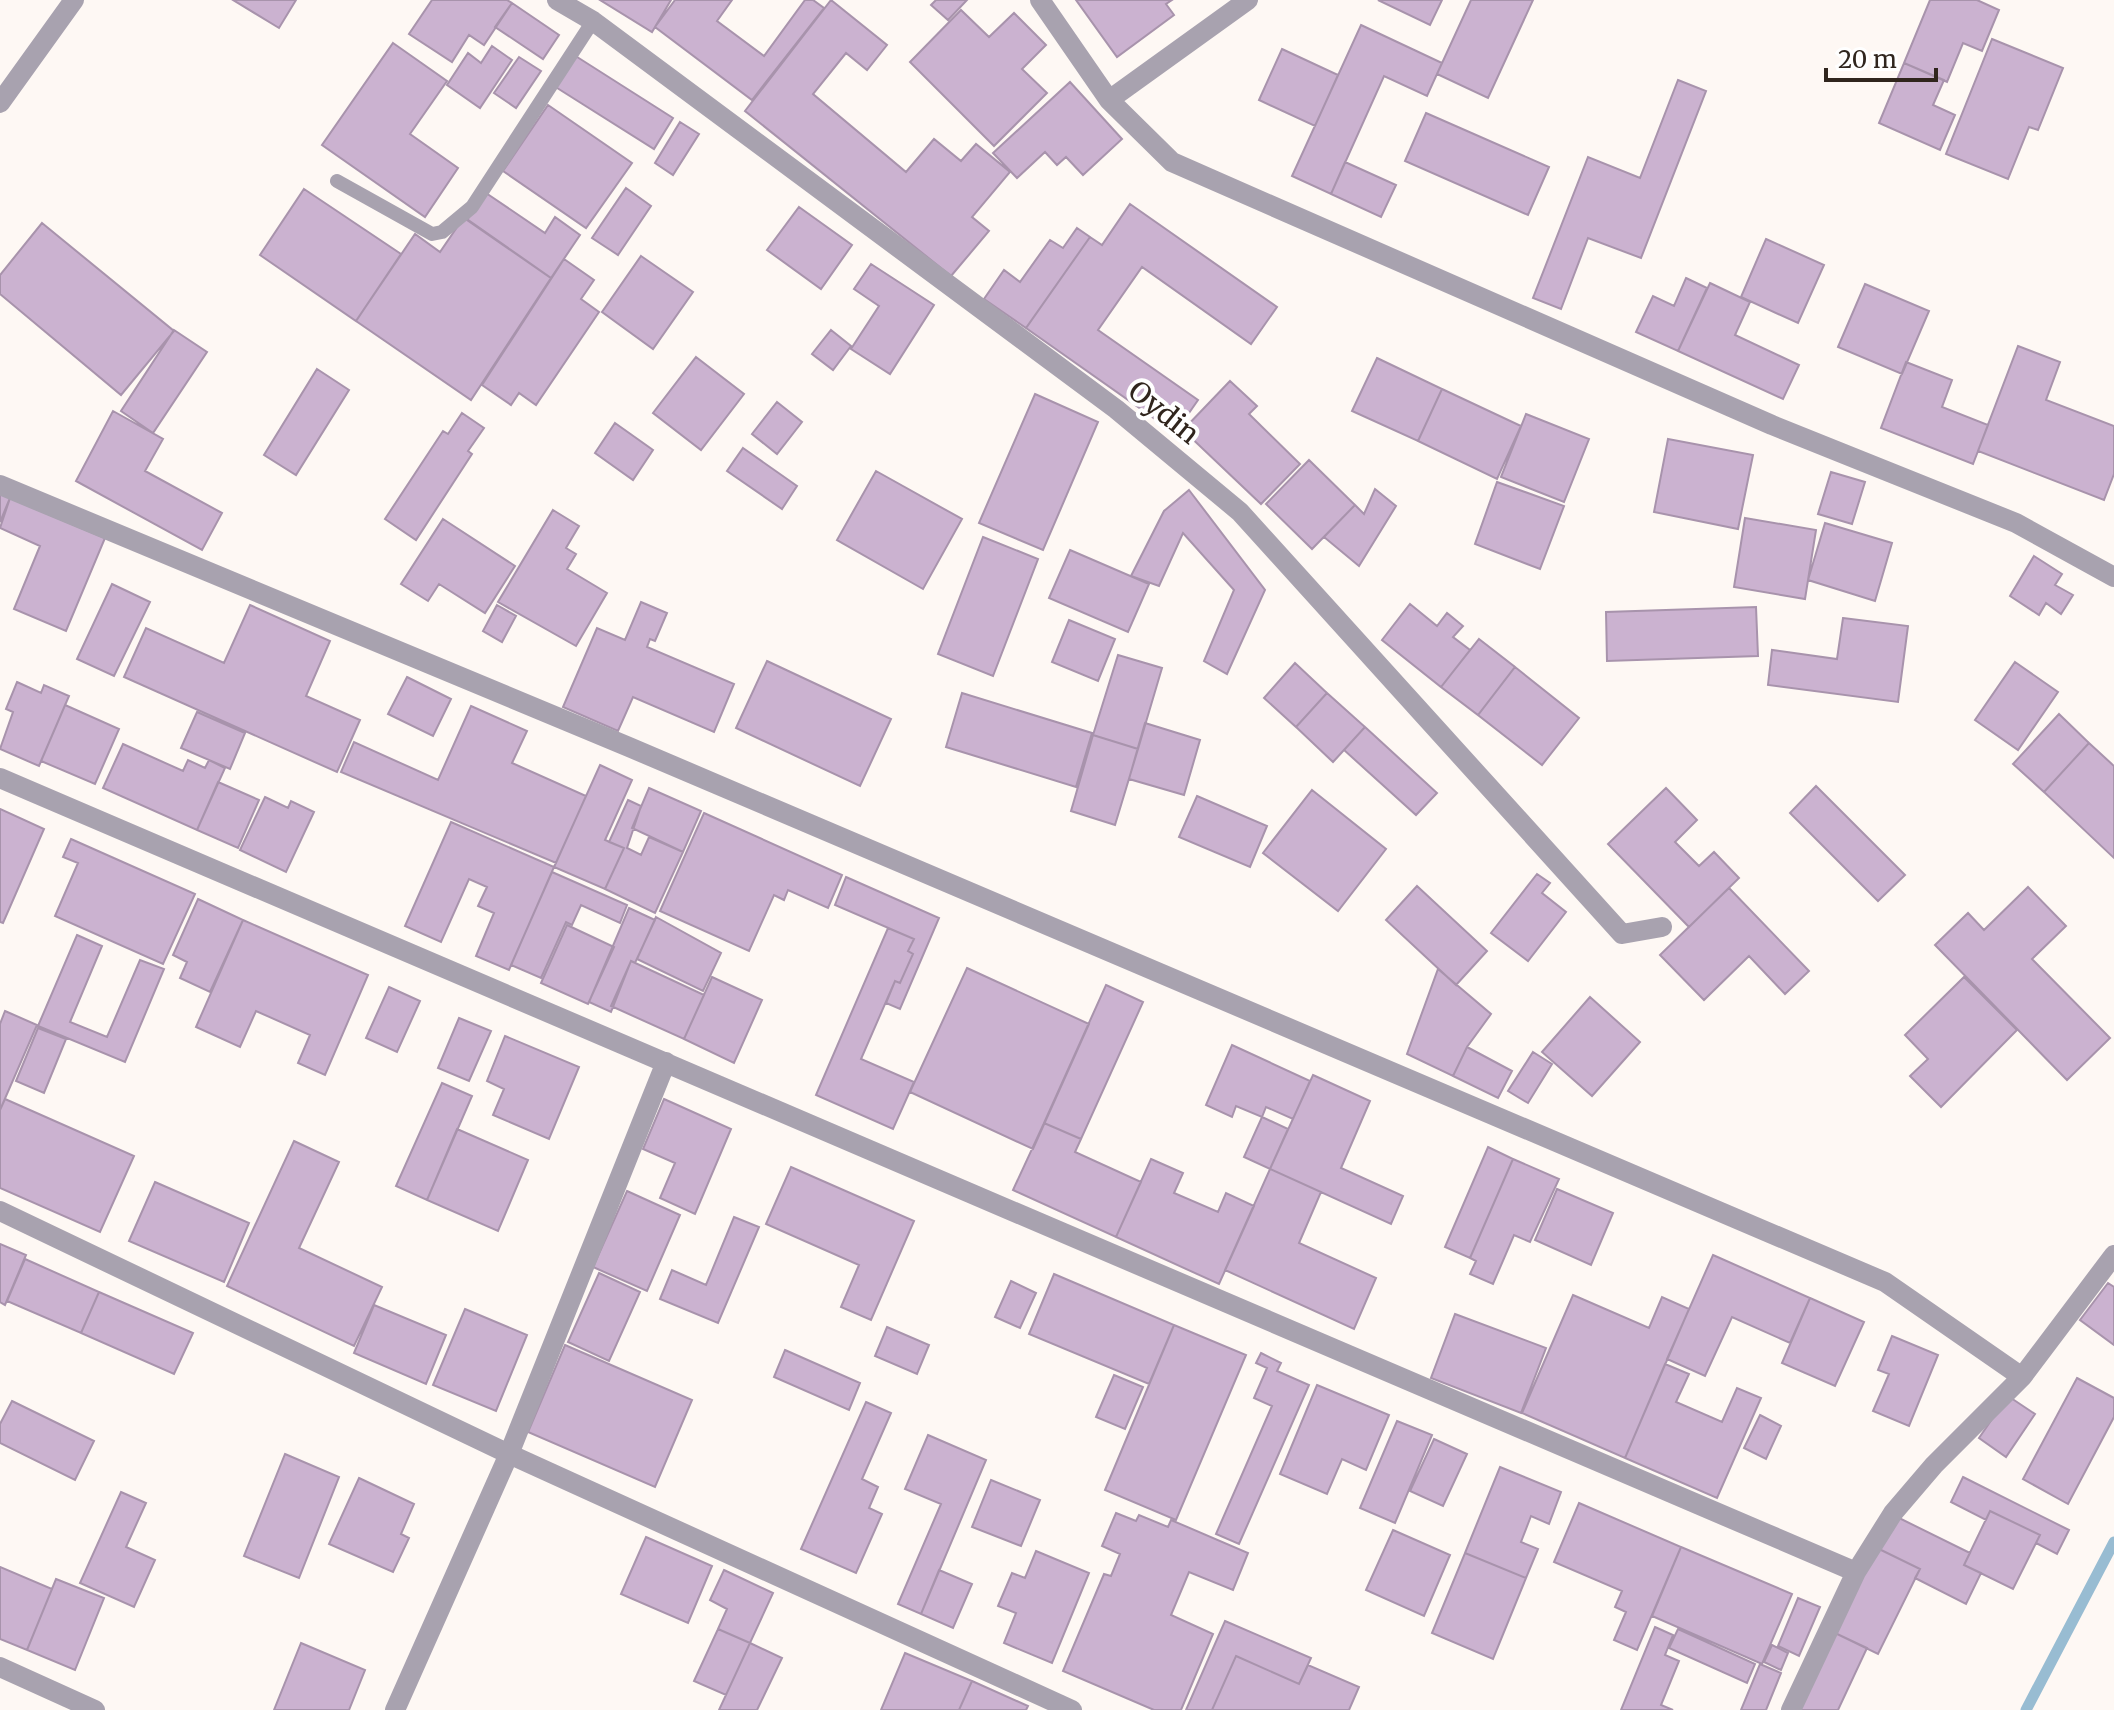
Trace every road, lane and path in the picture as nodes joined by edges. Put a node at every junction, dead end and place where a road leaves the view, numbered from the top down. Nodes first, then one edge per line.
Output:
1 (74, 0) edge
2 (557, 0) edge
3 (1040, 0) edge
4 (1248, 0) edge
5 (593, 21) junction
6 (1109, 100) junction
7 (0, 103) edge
8 (337, 181) dead end
9 (0, 485) edge
10 (2114, 577) edge
11 (0, 778) edge
12 (1662, 927) dead end
13 (666, 1062) junction
14 (0, 1211) edge
15 (2114, 1255) edge
16 (2022, 1377) junction
17 (509, 1454) junction
18 (1856, 1572) junction
19 (0, 1667) edge
20 (95, 1710) edge
21 (395, 1710) edge
22 (1072, 1710) edge
23 (1791, 1710) edge

1 - 7 street
2 - 5 street, Oydin
3 - 6 street
4 - 6 street
5 - 8 lane
5 - 12 street, Oydin
6 - 10 street
9 - 16 street
11 - 13 street
13 - 17 street
13 - 18 street
14 - 17 street
15 - 16 street
16 - 18 street
17 - 21 street
17 - 22 street
18 - 23 street
19 - 20 street

